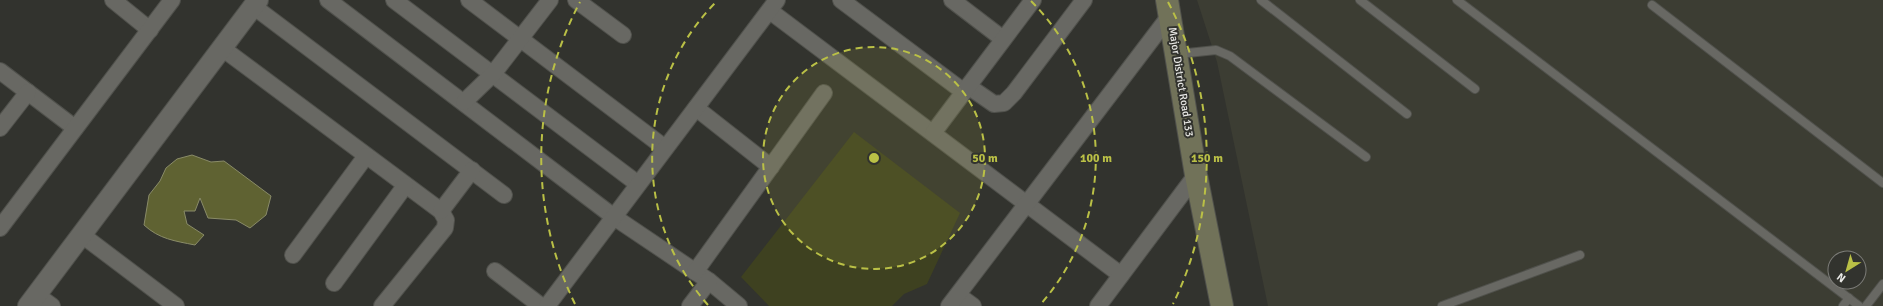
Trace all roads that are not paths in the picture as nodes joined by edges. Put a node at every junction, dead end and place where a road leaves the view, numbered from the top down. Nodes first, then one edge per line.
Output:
1 (113, 0) edge
2 (172, 0) edge
3 (328, 0) edge
4 (394, 0) edge
5 (468, 0) edge
6 (550, 0) edge
7 (576, 0) edge
8 (840, 0) edge
9 (952, 0) edge
10 (1032, 0) edge
11 (1084, 0) edge
12 (1261, 0) edge
13 (1360, 0) edge
14 (1457, 0) edge
15 (256, 3) edge
16 (774, 5) edge
17 (1652, 5) dead end
18 (1169, 7) edge
19 (150, 30) junction
20 (623, 34) dead end
21 (521, 39) junction
22 (1003, 39) junction
23 (222, 48) junction
24 (1177, 54) junction
25 (0, 71) edge
26 (493, 74) junction
27 (966, 89) junction
28 (1474, 89) dead end
29 (28, 92) junction
30 (824, 93) dead end
31 (464, 102) junction
32 (696, 108) junction
33 (1407, 114) dead end
34 (0, 128) edge
35 (75, 128) junction
36 (932, 133) junction
37 (666, 148) junction
38 (366, 156) junction
39 (1366, 157) dead end
40 (771, 167) junction
41 (472, 170) junction
42 (1196, 175) junction
43 (1883, 183) edge
44 (638, 184) junction
45 (405, 186) junction
46 (504, 194) dead end
47 (1027, 204) junction
48 (441, 211) junction
49 (614, 217) junction
50 (0, 228) edge
51 (82, 234) junction
52 (293, 255) dead end
53 (1580, 255) dead end
54 (495, 271) dead end
55 (695, 272) junction
56 (1121, 275) junction
57 (708, 282) junction
58 (334, 283) dead end
59 (1883, 284) edge
60 (1849, 298) junction
61 (954, 300) edge
62 (39, 302) edge
63 (176, 306) edge
64 (382, 306) edge
65 (541, 306) edge
66 (547, 306) edge
67 (690, 306) edge
68 (739, 306) edge
69 (973, 306) edge
70 (1098, 306) edge
71 (1222, 306) edge
72 (1442, 306) edge
73 (1843, 306) edge
74 (1859, 306) edge
75 (1866, 306) edge

1 - 19 street
2 - 19 street
3 - 31 street
4 - 26 street
5 - 21 street
6 - 21 street
7 - 20 street
8 - 27 street
9 - 22 street
10 - 22 street
11 - 27 street
12 - 33 lane
13 - 28 lane
14 - 60 lane
15 - 23 street
15 - 41 street
16 - 32 street
16 - 36 street
17 - 43 lane
18 - 24 main road, Major District Road 133
18 - 47 street
19 - 35 street
21 - 26 street
21 - 37 street
22 - 27 street
23 - 38 street
23 - 51 street
24 - 39 lane
24 - 42 main road, Major District Road 133
25 - 29 street
26 - 31 street
26 - 44 street
27 - 36 street
29 - 34 street
29 - 35 street
30 - 40 street
31 - 49 street
32 - 37 street
32 - 40 street
35 - 50 street
36 - 47 street
37 - 44 street
38 - 45 street
38 - 52 street
40 - 55 street
41 - 46 street
41 - 48 street
42 - 56 street
42 - 71 main road, Major District Road 133
44 - 49 street
45 - 48 street
45 - 58 street
47 - 56 street
47 - 61 street
48 - 64 street
49 - 55 street
49 - 66 street
51 - 62 street
51 - 63 street
53 - 72 lane
54 - 65 street
55 - 57 street
56 - 70 street
57 - 67 street
57 - 68 street
59 - 75 lane
60 - 73 lane
60 - 74 lane
61 - 69 street

